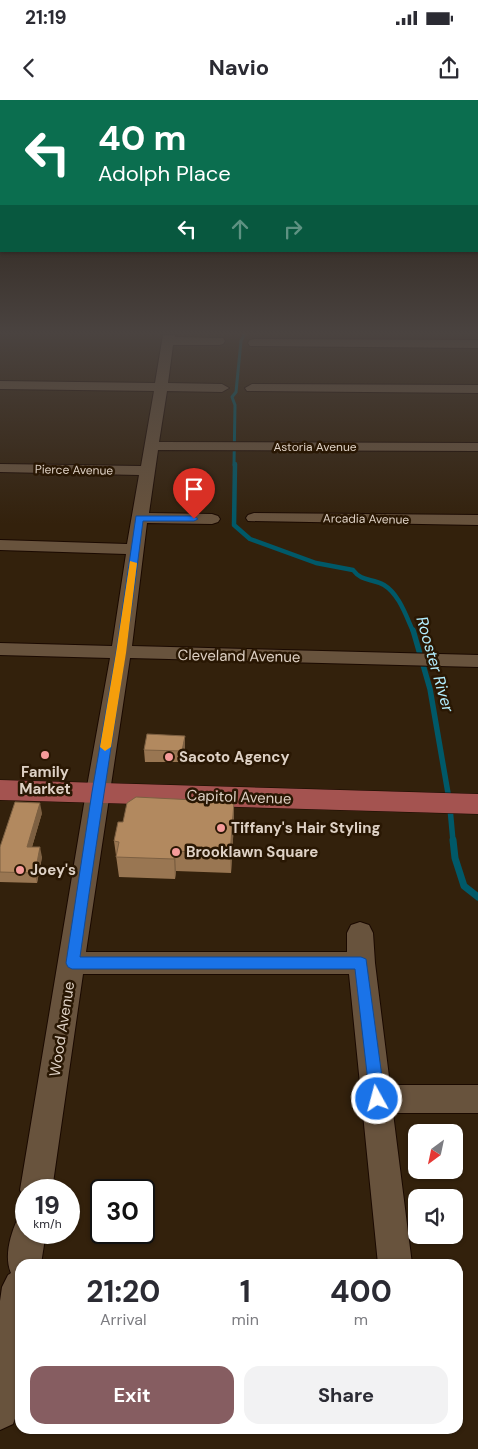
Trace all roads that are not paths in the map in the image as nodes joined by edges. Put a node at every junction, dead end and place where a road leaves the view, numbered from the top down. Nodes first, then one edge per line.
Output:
1 (159, 398) edge
2 (152, 446) junction
3 (478, 448) edge
4 (0, 468) edge
5 (147, 471) junction
6 (139, 518) junction
7 (254, 518) dead end
8 (212, 519) dead end
9 (478, 520) edge
10 (0, 545) edge
11 (134, 549) junction
12 (0, 649) edge
13 (121, 653) junction
14 (478, 661) edge
15 (0, 790) edge
16 (97, 792) junction
17 (476, 804) edge
18 (360, 933) dead end
19 (72, 963) junction
20 (361, 963) junction
21 (377, 1099) junction
22 (478, 1099) edge
23 (38, 1179) edge
24 (27, 1244) edge
25 (25, 1259) edge
26 (394, 1259) edge
27 (15, 1318) edge
28 (0, 1411) edge

1 - 2 street, Wood Avenue
2 - 3 street, Astoria Avenue
2 - 5 street, Wood Avenue
4 - 5 street, Pierce Avenue
5 - 6 street, Wood Avenue
6 - 8 street
6 - 11 street, Wood Avenue
7 - 9 street, Arcadia Avenue
10 - 11 street
11 - 13 street, Wood Avenue
12 - 13 street, Cleveland Avenue
13 - 14 street, Cleveland Avenue
13 - 16 street, Wood Avenue
15 - 16 main road, Capitol Avenue
16 - 17 main road, Capitol Avenue
16 - 19 street, Wood Avenue
18 - 20 street
19 - 20 street
19 - 23 street, Wood Avenue
20 - 21 street
21 - 22 street
21 - 26 street
24 - 25 street
27 - 28 street

